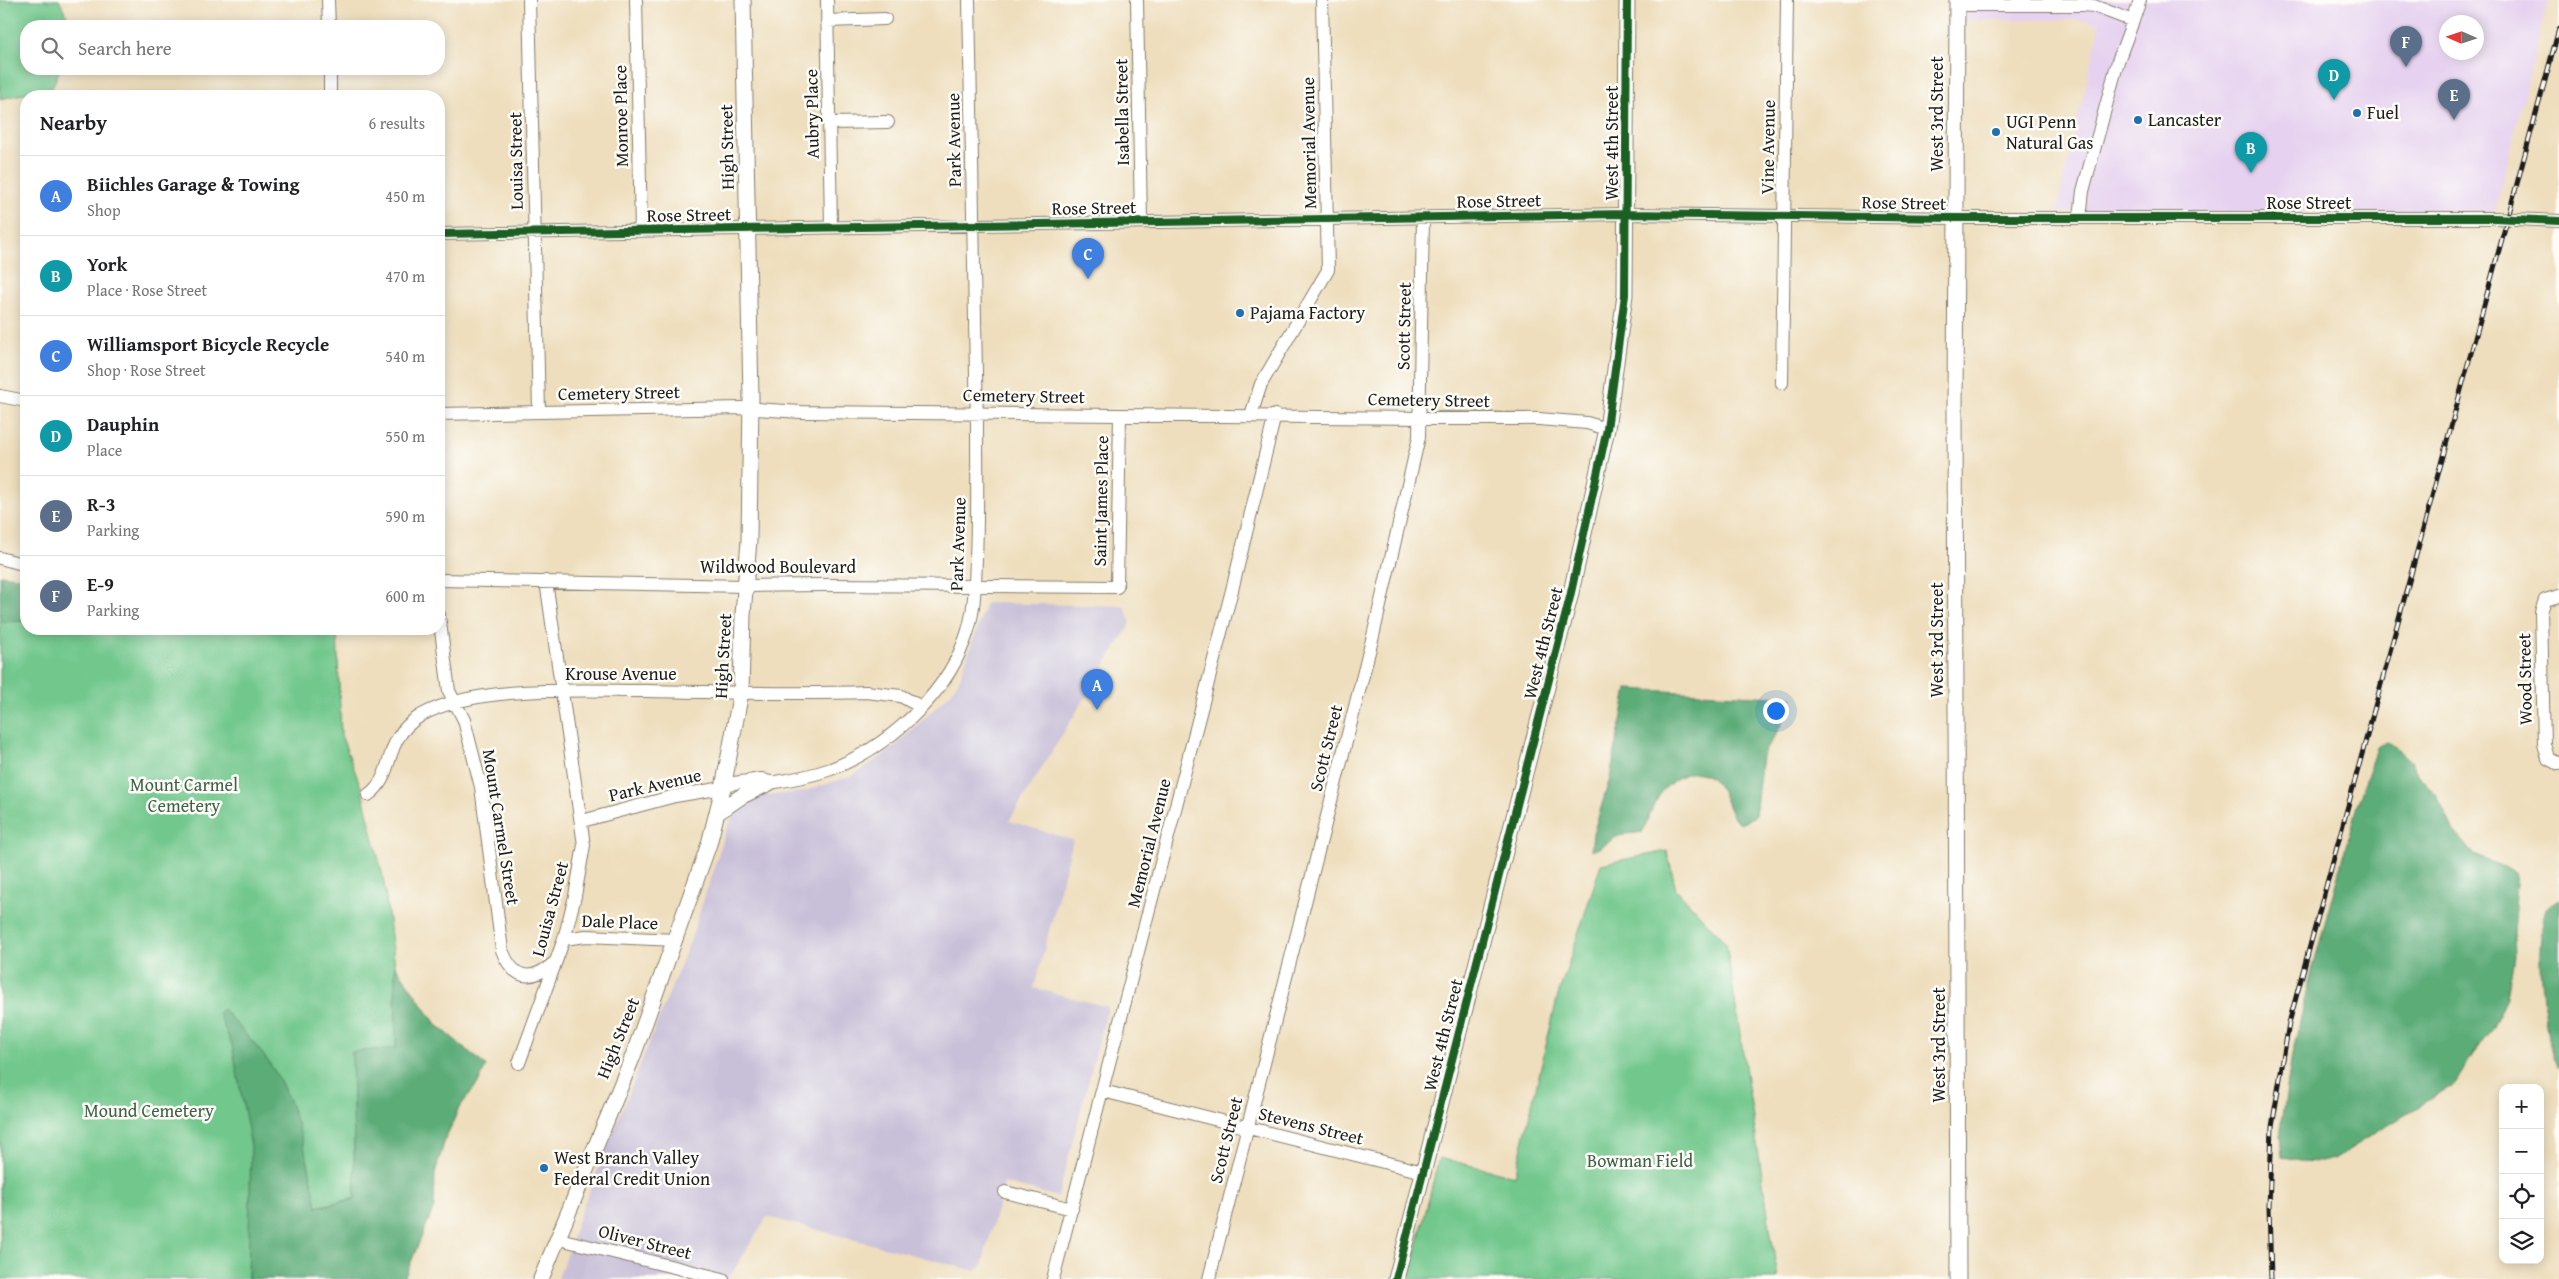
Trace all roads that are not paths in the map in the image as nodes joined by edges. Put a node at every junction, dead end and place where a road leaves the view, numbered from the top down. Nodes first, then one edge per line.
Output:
1 (328, 0) edge
2 (529, 0) edge
3 (636, 0) edge
4 (743, 0) edge
5 (826, 0) edge
6 (969, 0) edge
7 (1137, 0) edge
8 (1322, 0) edge
9 (1627, 0) edge
10 (1787, 0) edge
11 (2140, 0) edge
12 (1957, 2) edge
13 (886, 19) dead end
14 (329, 20) edge
15 (827, 21) junction
16 (2133, 21) junction
17 (330, 75) edge
18 (330, 90) edge
19 (888, 122) dead end
20 (830, 124) junction
21 (1627, 214) junction
22 (1785, 217) junction
23 (1423, 218) junction
24 (1956, 218) junction
25 (2080, 218) junction
26 (1326, 219) junction
27 (2559, 221) edge
28 (1141, 222) junction
29 (973, 225) junction
30 (831, 228) junction
31 (747, 229) junction
32 (641, 230) junction
33 (535, 233) junction
34 (445, 234) edge
35 (1782, 383) dead end
36 (0, 396) edge
37 (20, 400) edge
38 (751, 409) junction
39 (539, 411) junction
40 (977, 413) junction
41 (445, 414) edge
42 (1120, 415) junction
43 (1251, 415) junction
44 (1275, 415) junction
45 (1420, 417) junction
46 (1607, 429) junction
47 (0, 558) edge
48 (20, 563) edge
49 (445, 580) edge
50 (546, 581) junction
51 (746, 586) junction
52 (975, 586) junction
53 (1117, 587) joint
54 (2559, 596) edge
55 (441, 635) edge
56 (562, 692) junction
57 (741, 692) junction
58 (454, 702) junction
59 (921, 707) junction
60 (2553, 761) edge
61 (769, 783) junction
62 (724, 788) junction
63 (368, 794) dead end
64 (718, 813) junction
65 (582, 821) junction
66 (564, 939) junction
67 (676, 940) junction
68 (554, 964) junction
69 (519, 1063) dead end
70 (1103, 1091) junction
71 (1248, 1128) junction
72 (1423, 1172) junction
73 (1005, 1192) dead end
74 (1072, 1210) junction
75 (559, 1239) junction
76 (541, 1279) edge
77 (723, 1279) edge
78 (1053, 1279) edge
79 (1208, 1279) edge
80 (1396, 1279) edge
81 (1958, 1279) edge

1 - 14 street
2 - 33 street, Louisa Street
3 - 32 street, Monroe Place
4 - 31 main road, High Street
5 - 15 street, Aubry Place
6 - 29 street, Park Avenue
7 - 28 street, Isabella Street
8 - 26 street, Memorial Avenue
9 - 21 main road, West 4th Street
10 - 22 street, Vine Avenue
11 - 16 street
12 - 16 street
12 - 24 main road, West 3rd Street
13 - 15 street
15 - 20 street, Aubry Place
16 - 25 street
17 - 18 street
19 - 20 street
20 - 30 street, Aubry Place
21 - 22 street, Rose Street
21 - 23 street, Rose Street
21 - 46 main road, West 4th Street
22 - 24 street, Rose Street
22 - 35 street, Vine Avenue
23 - 26 street, Rose Street
23 - 45 street, Scott Street
24 - 25 street, Rose Street
24 - 81 main road, West 3rd Street
25 - 27 street, Rose Street
26 - 28 street, Rose Street
26 - 43 street, Memorial Avenue
28 - 29 street, Rose Street
29 - 30 street, Rose Street
29 - 40 street, Park Avenue
30 - 31 street, Rose Street
31 - 32 street, Rose Street
31 - 38 main road, High Street
32 - 33 street, Rose Street
33 - 34 street, Rose Street
33 - 39 street, Louisa Street
36 - 37 street
38 - 39 street, Cemetery Street
38 - 40 street, Cemetery Street
38 - 51 main road, High Street
39 - 41 street, Cemetery Street
40 - 42 street, Cemetery Street
40 - 52 street, Park Avenue
42 - 43 street, Cemetery Street
42 - 53 street, Saint James Place
43 - 44 street, Cemetery Street
44 - 45 street, Cemetery Street
44 - 70 street, Memorial Avenue
45 - 46 street, Cemetery Street
45 - 71 street, Scott Street
46 - 72 main road, West 4th Street
47 - 48 street
49 - 50 street, Wildwood Boulevard
50 - 51 street, Wildwood Boulevard
50 - 56 street, Louisa Street
51 - 52 street, Wildwood Boulevard
51 - 57 main road, High Street
52 - 53 street, Wildwood Boulevard
52 - 59 street, Park Avenue
54 - 60 street, Wood Street
55 - 58 street, Mount Carmel Street
56 - 57 street, Krouse Avenue
56 - 58 street, Krouse Avenue
56 - 65 street, Louisa Street
57 - 59 street, Krouse Avenue
57 - 62 main road, High Street
58 - 63 street, Krouse Avenue
58 - 68 street, Mount Carmel Street
59 - 61 street, Park Avenue
61 - 62 street, Park Avenue
61 - 64 main road
62 - 64 main road, High Street
62 - 65 street, Park Avenue
64 - 67 main road, High Street
65 - 66 street, Louisa Street
66 - 67 street, Dale Place
66 - 68 street, Louisa Street
67 - 75 main road, High Street
68 - 69 street, Louisa Street
70 - 71 street, Stevens Street
70 - 74 street, Memorial Avenue
71 - 72 street, Stevens Street
71 - 79 street, Scott Street
72 - 80 main road, West 4th Street
73 - 74 street
74 - 78 street, Memorial Avenue
75 - 76 main road, High Street
75 - 77 street, Oliver Street

